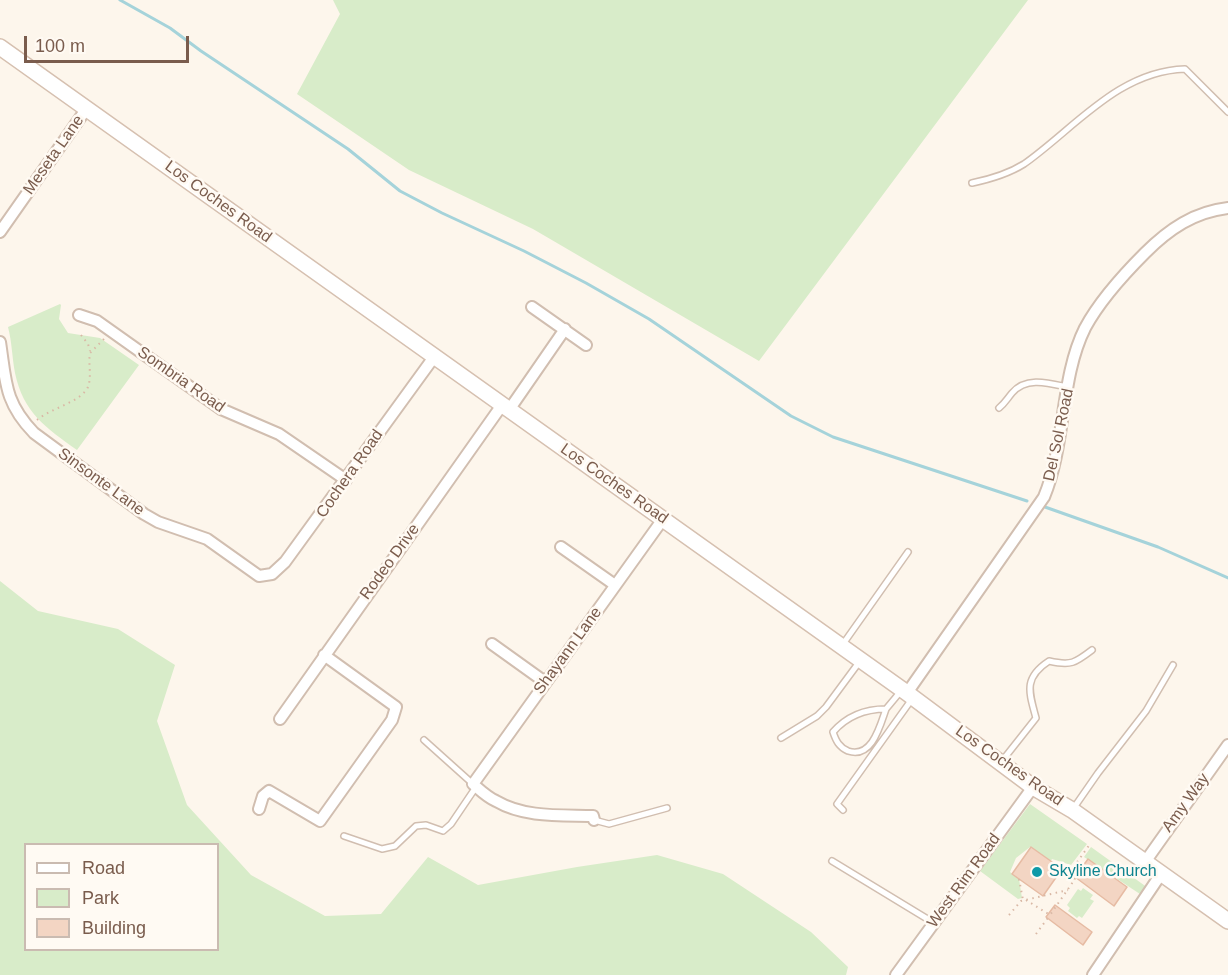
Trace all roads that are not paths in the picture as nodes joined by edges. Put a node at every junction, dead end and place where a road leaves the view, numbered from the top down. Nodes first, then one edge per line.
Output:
1 (0, 47) edge
2 (87, 108) junction
3 (1228, 112) edge
4 (972, 183) dead end
5 (1228, 208) edge
6 (0, 232) edge
7 (532, 307) dead end
8 (79, 315) dead end
9 (565, 329) junction
10 (0, 342) edge
11 (586, 345) dead end
12 (434, 357) junction
13 (1068, 388) junction
14 (506, 407) junction
15 (999, 408) dead end
16 (346, 480) junction
17 (663, 519) junction
18 (561, 547) dead end
19 (908, 552) dead end
20 (256, 576) joint
21 (615, 585) junction
22 (492, 644) dead end
23 (841, 646) junction
24 (1092, 650) dead end
25 (324, 655) junction
26 (861, 660) junction
27 (1173, 665) dead end
28 (546, 682) junction
29 (907, 693) junction
30 (886, 709) junction
31 (280, 719) dead end
32 (781, 738) dead end
33 (424, 740) dead end
34 (1228, 745) edge
35 (1000, 763) junction
36 (475, 785) junction
37 (1033, 787) junction
38 (667, 808) dead end
39 (259, 809) dead end
40 (843, 810) dead end
41 (1072, 810) junction
42 (594, 820) joint
43 (344, 836) dead end
44 (831, 861) dead end
45 (1145, 862) junction
46 (1161, 874) junction
47 (1228, 921) edge
48 (934, 923) junction
49 (900, 974) edge
50 (1093, 975) edge

1 - 2 main road, Los Coches Road
2 - 6 street, Meseta Lane
2 - 12 main road, Los Coches Road
3 - 4 lane
5 - 13 street, Del Sol Road
7 - 9 street
8 - 16 street, Sombria Road
9 - 11 street
9 - 14 street, Rodeo Drive
10 - 20 street, Sinsonte Lane
12 - 14 main road, Los Coches Road
12 - 16 street, Cochera Road
13 - 15 lane
13 - 29 street, Del Sol Road
14 - 17 main road, Los Coches Road
14 - 25 street, Rodeo Drive
16 - 20 street, Cochera Road
17 - 21 street, Shayann Lane
17 - 23 main road, Los Coches Road
18 - 21 street
19 - 23 lane
21 - 28 street, Shayann Lane
22 - 28 street
23 - 26 main road, Los Coches Road
24 - 35 lane
25 - 31 street, Rodeo Drive
25 - 39 street
26 - 29 main road, Los Coches Road
26 - 32 lane
27 - 41 lane
28 - 36 street, Shayann Lane
29 - 30 lane
29 - 35 main road, Los Coches Road
29 - 40 lane
30 - 30 lane
33 - 36 lane
34 - 45 street, Amy Way
35 - 37 main road, Los Coches Road
36 - 42 street
36 - 43 lane
37 - 41 main road, Los Coches Road
37 - 48 street, West Rim Road
38 - 42 lane
41 - 45 main road, Los Coches Road
44 - 48 lane
45 - 46 main road, Los Coches Road
46 - 47 main road, Los Coches Road
46 - 50 street
48 - 49 street, West Rim Road

